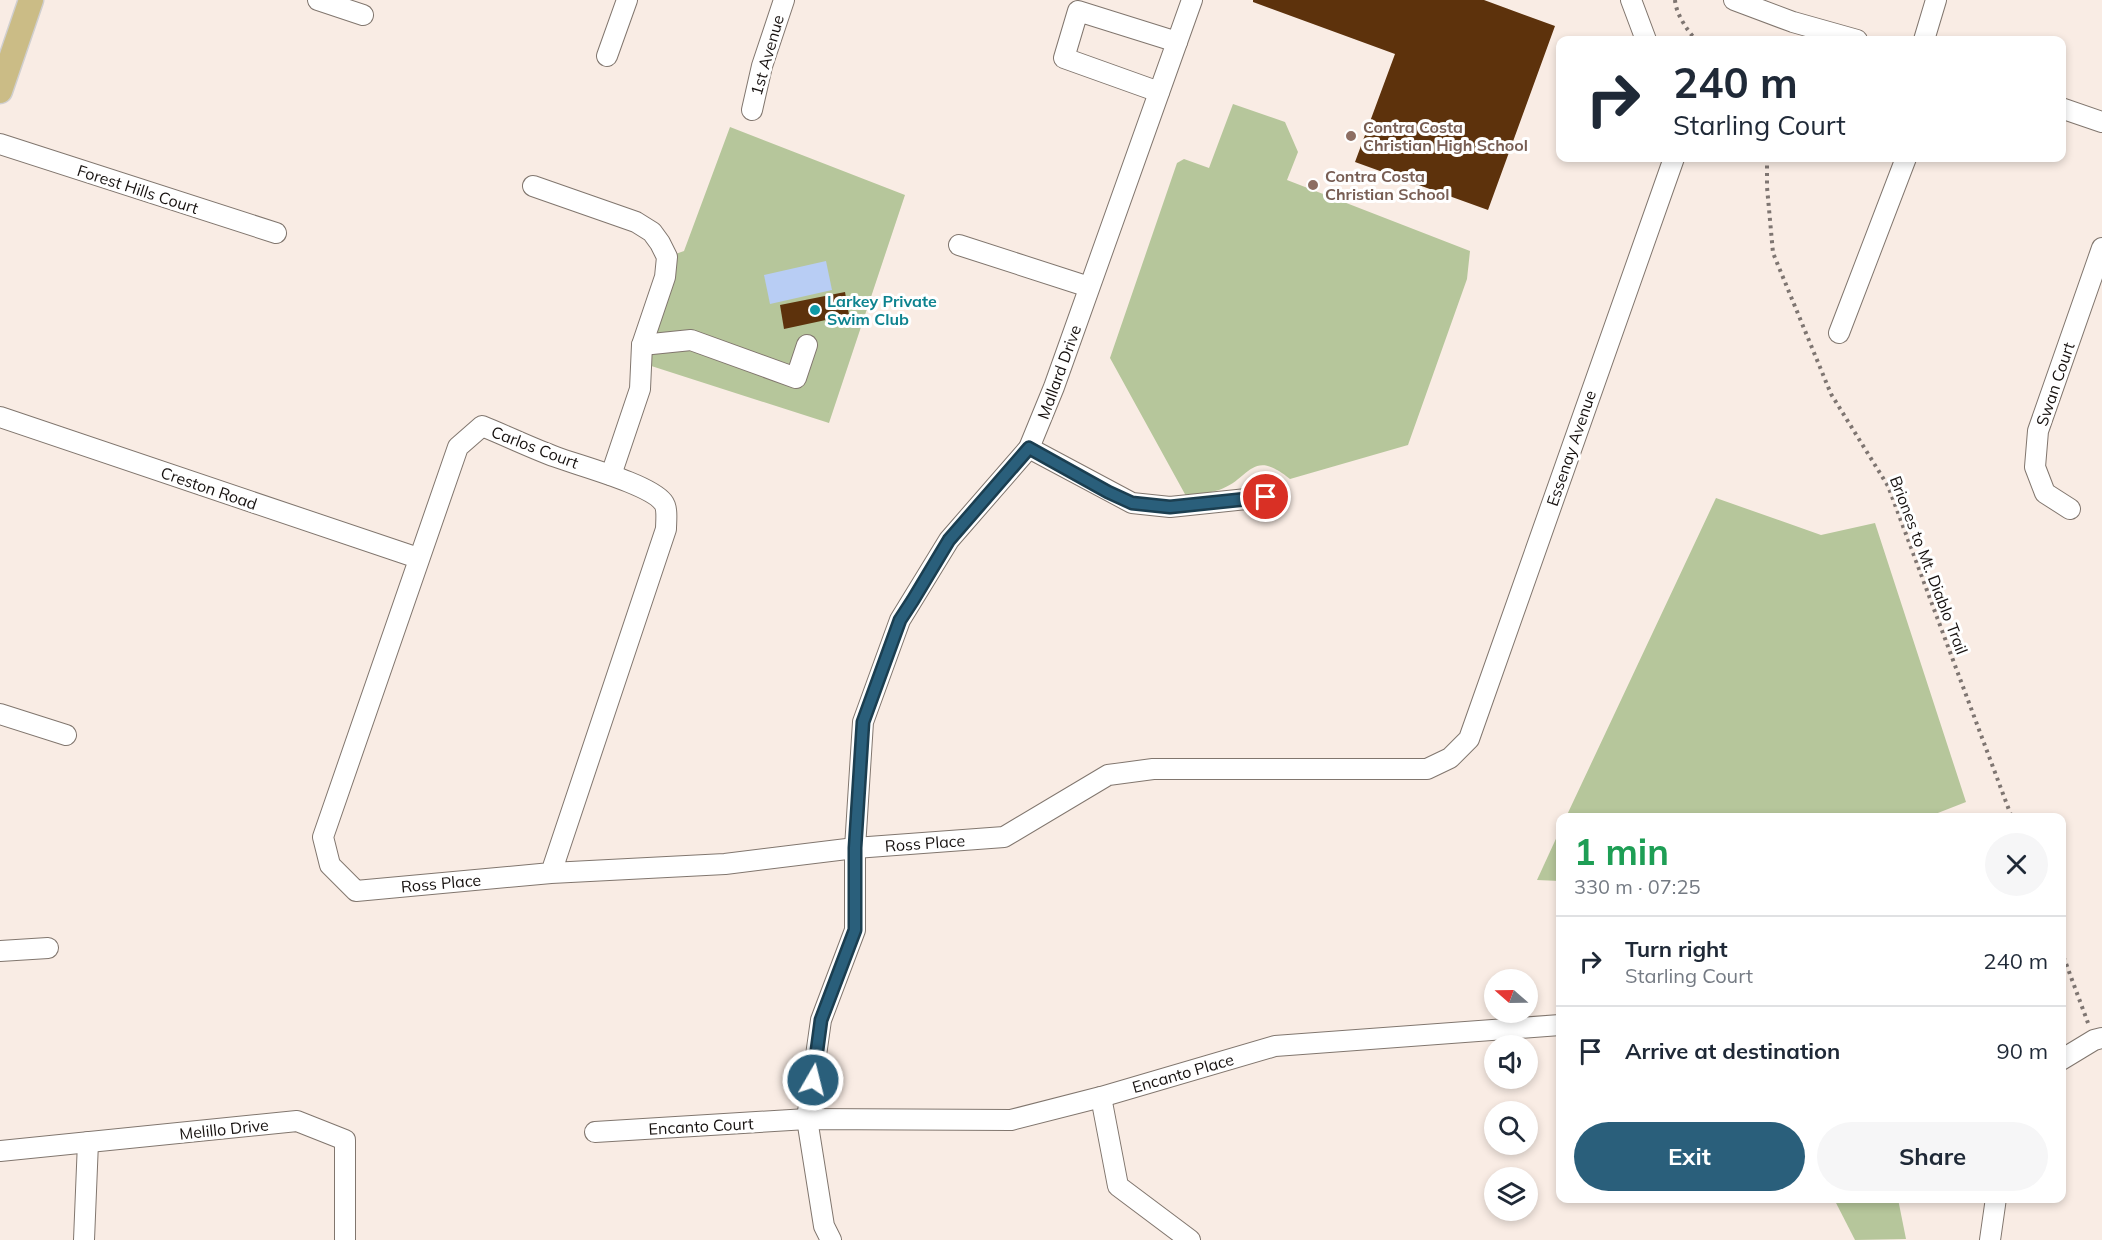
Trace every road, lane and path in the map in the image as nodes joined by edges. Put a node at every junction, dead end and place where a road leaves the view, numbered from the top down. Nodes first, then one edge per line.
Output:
1 (31, 0) edge
2 (318, 0) edge
3 (627, 0) edge
4 (783, 0) edge
5 (1192, 0) edge
6 (1631, 0) edge
7 (1675, 0) edge
8 (1734, 0) edge
9 (1936, 0) edge
10 (363, 15) dead end
11 (1644, 36) edge
12 (1694, 36) edge
13 (1843, 36) edge
14 (1925, 36) edge
15 (1177, 42) junction
16 (607, 56) dead end
17 (0, 92) edge
18 (1159, 92) junction
19 (752, 110) dead end
20 (2066, 110) edge
21 (2102, 122) edge
22 (0, 144) edge
23 (1673, 162) edge
24 (1767, 162) edge
25 (1904, 162) edge
26 (533, 186) dead end
27 (276, 233) dead end
28 (959, 245) dead end
29 (2102, 248) edge
30 (1089, 287) junction
31 (1839, 333) dead end
32 (642, 345) junction
33 (807, 345) dead end
34 (0, 417) edge
35 (1029, 448) junction
36 (611, 475) junction
37 (1266, 497) dead end
38 (2070, 509) dead end
39 (418, 558) junction
40 (0, 714) edge
41 (66, 735) dead end
42 (1469, 739) joint
43 (2010, 813) edge
44 (855, 848) junction
45 (550, 873) junction
46 (356, 891) joint
47 (48, 948) dead end
48 (0, 951) edge
49 (2066, 962) edge
50 (1556, 1025) edge
51 (2098, 1039) edge
52 (2066, 1057) edge
53 (1101, 1097) junction
54 (807, 1119) junction
55 (595, 1132) dead end
56 (88, 1142) junction
57 (0, 1150) edge
58 (1995, 1203) edge
59 (84, 1240) edge
60 (345, 1240) edge
61 (831, 1240) edge
62 (1190, 1240) edge
63 (1990, 1240) edge

1 - 17 main road
2 - 10 street
3 - 16 street
4 - 19 street, 1st Avenue
5 - 15 street, Mallard Drive
6 - 11 street
7 - 12 path
8 - 13 street
9 - 14 street
15 - 18 street, Mallard Drive
15 - 18 street
18 - 30 street, Mallard Drive
20 - 21 street
22 - 27 street, Forest Hills Court
23 - 42 street, Essenay Avenue
24 - 43 path, Briones to Mt. Diablo Trail
25 - 31 street
26 - 32 street
28 - 30 street
29 - 38 street, Swan Court
30 - 35 street, Mallard Drive
32 - 33 street
32 - 36 street
34 - 39 street, Creston Road
35 - 37 street
35 - 44 street, Mallard Drive
36 - 39 street, Carlos Court
36 - 45 street, Carlos Court
39 - 46 street, Carlos Court
40 - 41 street
42 - 44 street, Ross Place
44 - 45 street, Ross Place
44 - 54 street, Mallard Drive
45 - 46 street, Ross Place
47 - 48 street
49 - 51 path
50 - 53 street, Encanto Place
51 - 52 street
53 - 54 street, Encanto Place
53 - 62 street
54 - 55 street, Encanto Court
54 - 61 street, Mallard Drive
56 - 57 street, Melillo Drive
56 - 59 street
56 - 60 street, Melillo Drive
58 - 63 street

